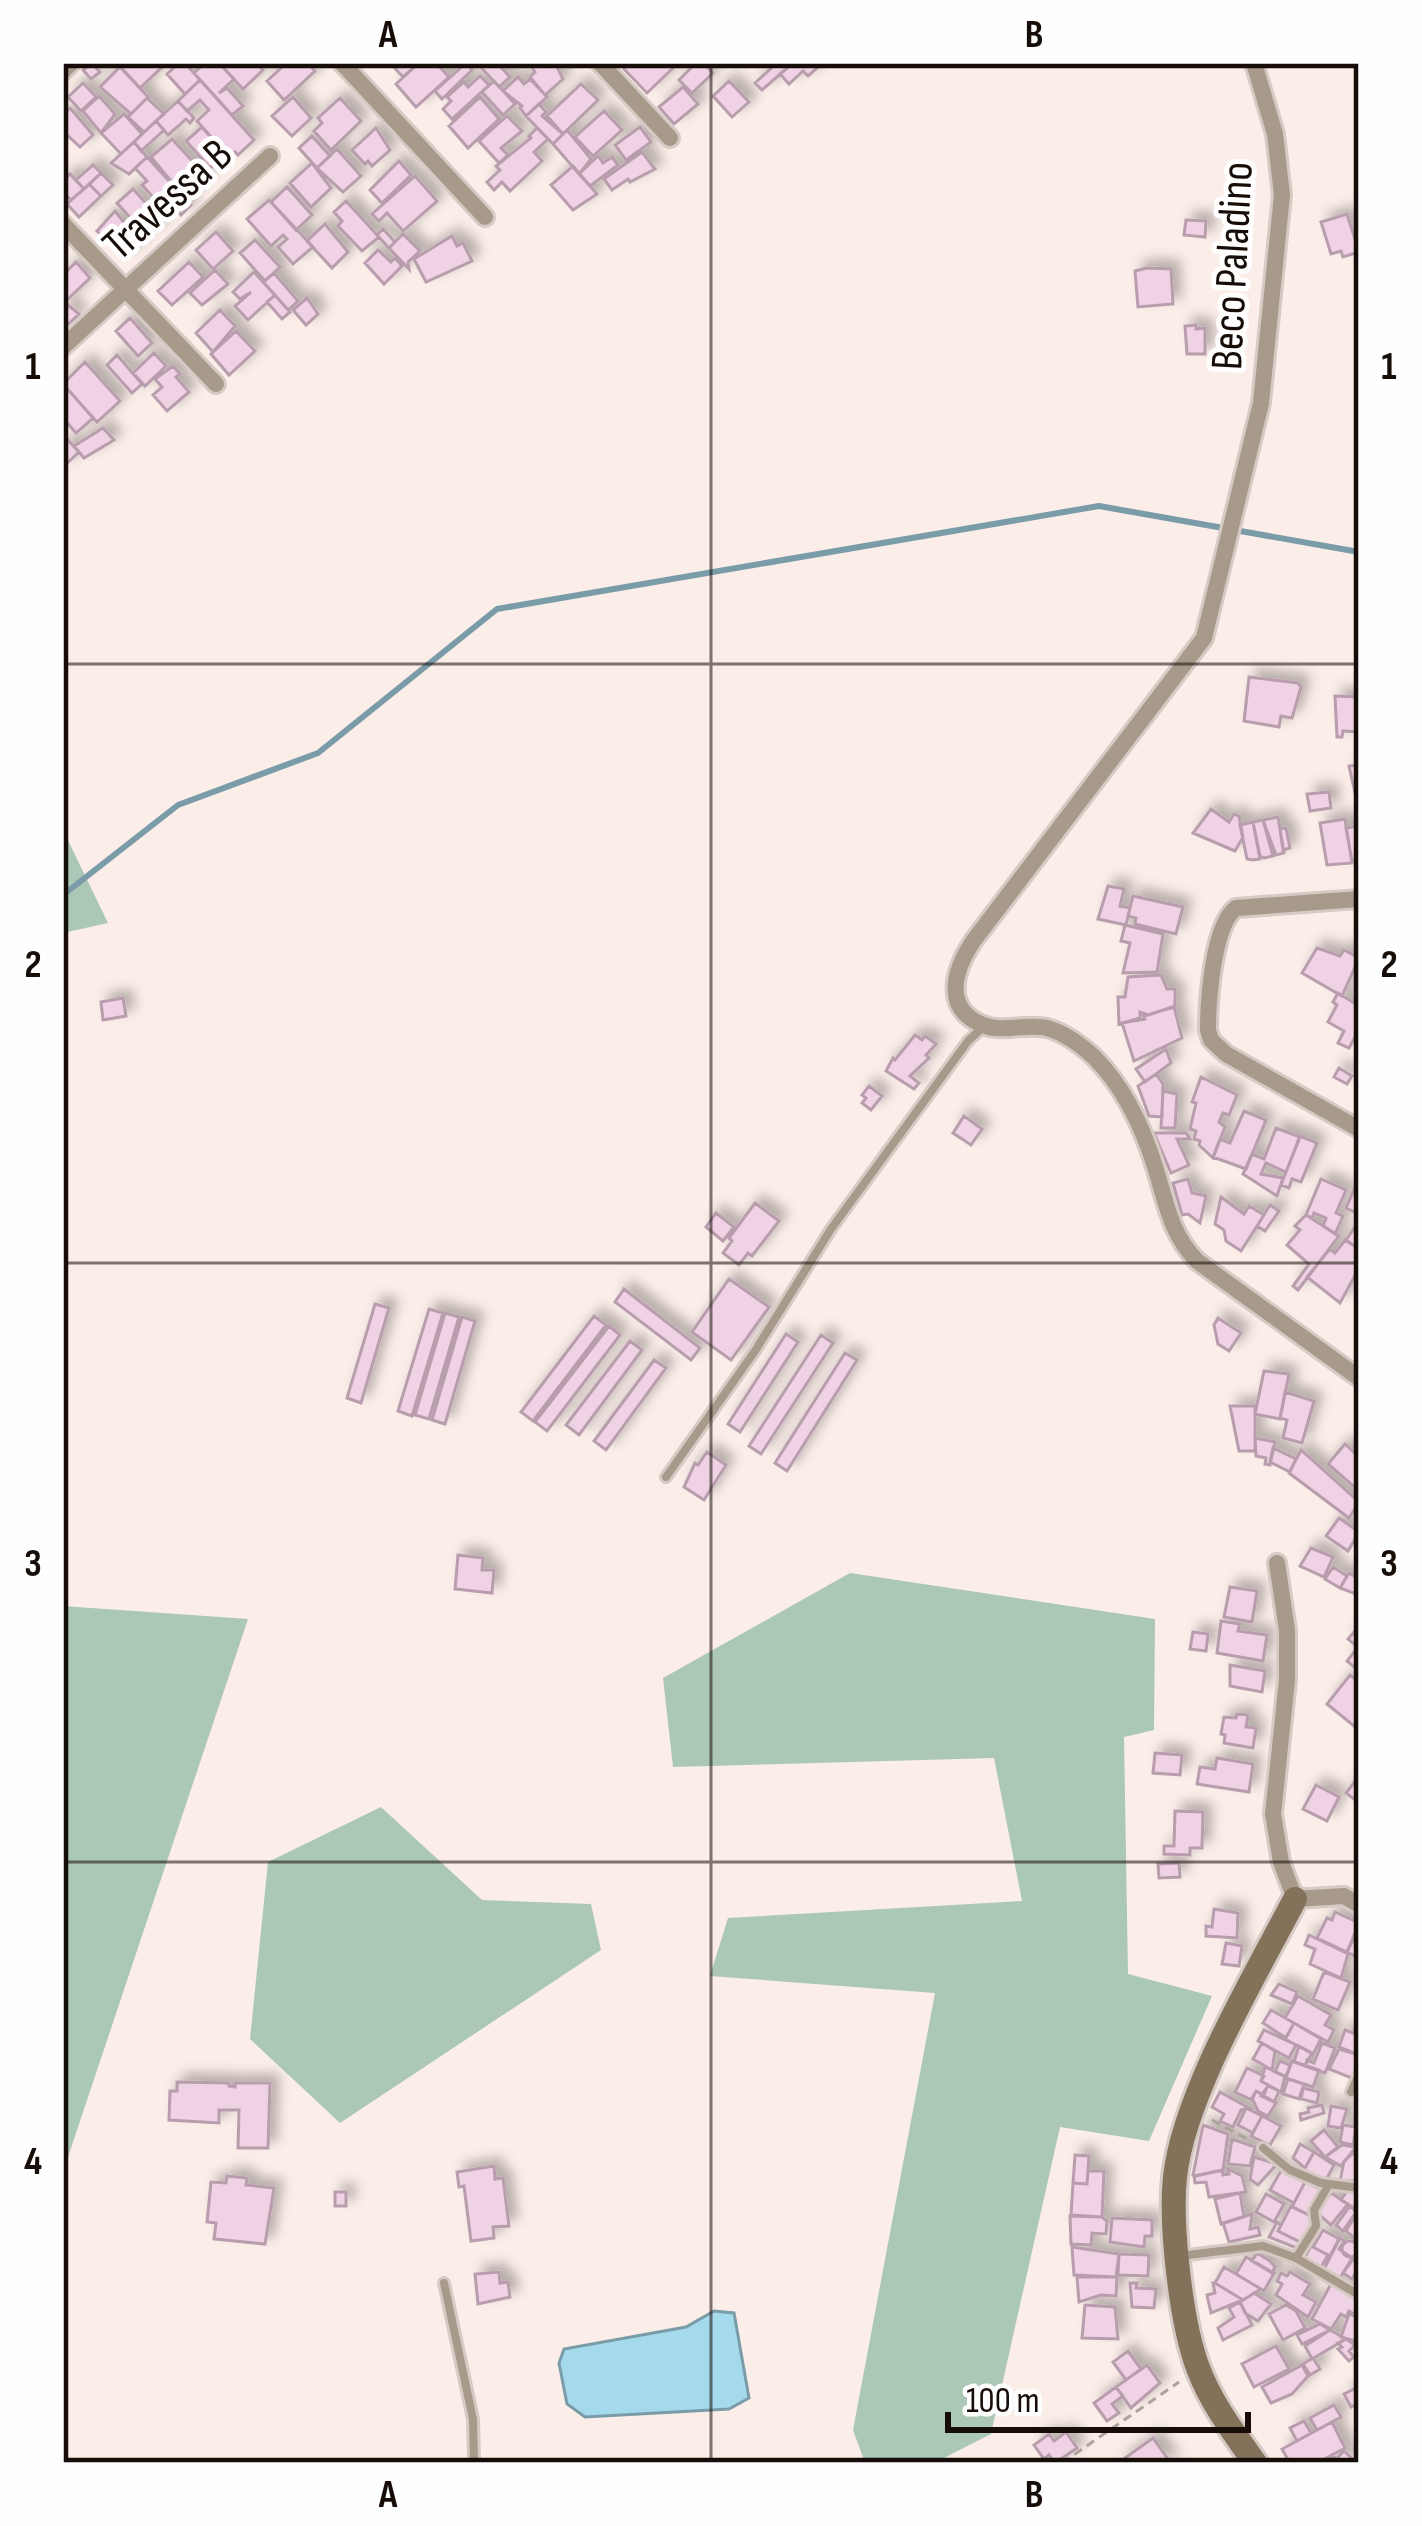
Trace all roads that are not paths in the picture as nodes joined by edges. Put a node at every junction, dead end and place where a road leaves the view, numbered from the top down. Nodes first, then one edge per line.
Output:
1 (71, 63) edge
2 (342, 63) edge
3 (600, 63) edge
4 (1254, 63) edge
5 (63, 71) edge
6 (670, 138) dead end
7 (270, 156) dead end
8 (485, 217) dead end
9 (63, 224) edge
10 (124, 288) junction
11 (63, 347) edge
12 (216, 384) dead end
13 (1359, 899) edge
14 (984, 1026) junction
15 (1359, 1129) edge
16 (1359, 1378) edge
17 (666, 1477) dead end
18 (1277, 1563) dead end
19 (1294, 1898) junction
20 (1359, 1905) edge
21 (1359, 2074) edge
22 (1351, 2092) dead end
23 (1263, 2148) road end
24 (1328, 2185) junction
25 (1359, 2188) edge
26 (1178, 2256) junction
27 (1296, 2258) junction
28 (444, 2283) dead end
29 (1359, 2294) edge
30 (474, 2463) edge
31 (1255, 2463) edge

1 - 5 street
2 - 8 street
3 - 6 street
4 - 14 street, Beco Paladino
7 - 10 street, Travessa B
9 - 10 street
10 - 11 street, Travessa B
10 - 12 street
13 - 15 street
14 - 16 street
14 - 17 lane
18 - 19 street
19 - 20 street
19 - 26 street
21 - 22 lane
23 - 24 lane
24 - 25 lane
24 - 27 lane
26 - 27 lane
26 - 31 street
27 - 29 lane
28 - 30 lane

